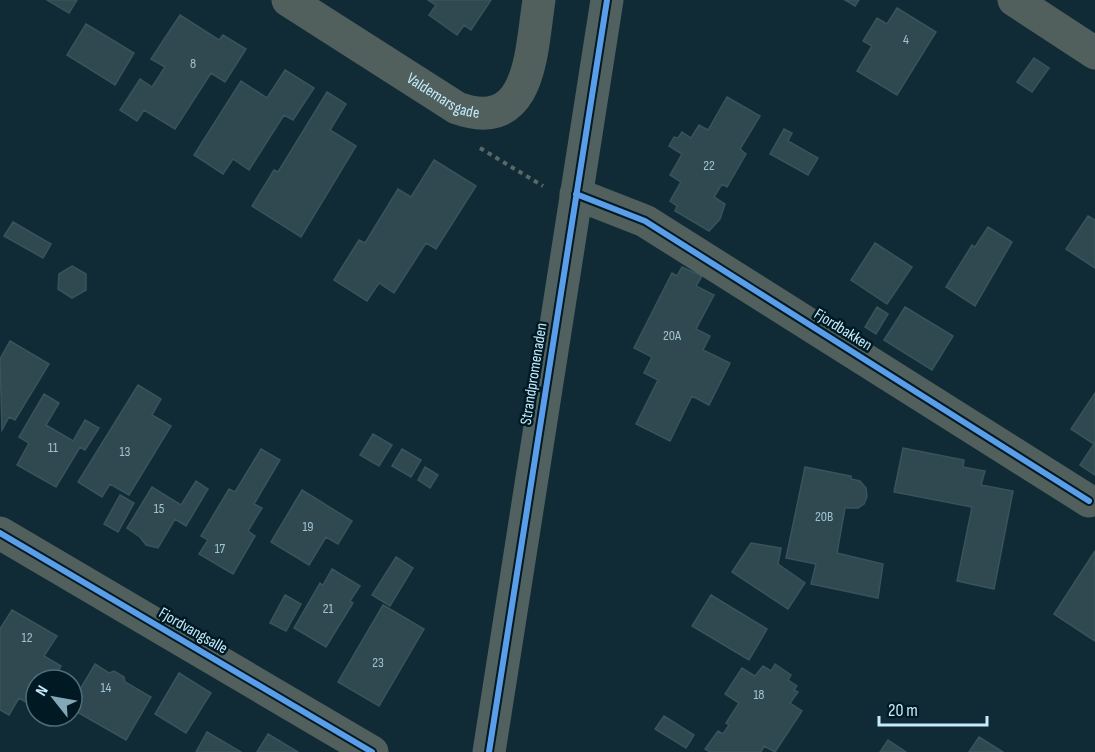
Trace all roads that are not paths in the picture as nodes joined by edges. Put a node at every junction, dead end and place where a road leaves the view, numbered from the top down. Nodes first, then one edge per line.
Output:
1 (288, 0) edge
2 (539, 0) edge
3 (607, 0) edge
4 (1014, 0) edge
5 (1095, 53) edge
6 (576, 195) junction
7 (1089, 501) dead end
8 (0, 533) edge
9 (372, 752) edge
10 (489, 752) edge

1 - 2 street, Valdemarsgade
3 - 6 street, Strandpromenaden
4 - 5 street
6 - 7 street, Fjordbakken
6 - 10 street, Strandpromenaden
8 - 9 street, Fjordvangsalle

